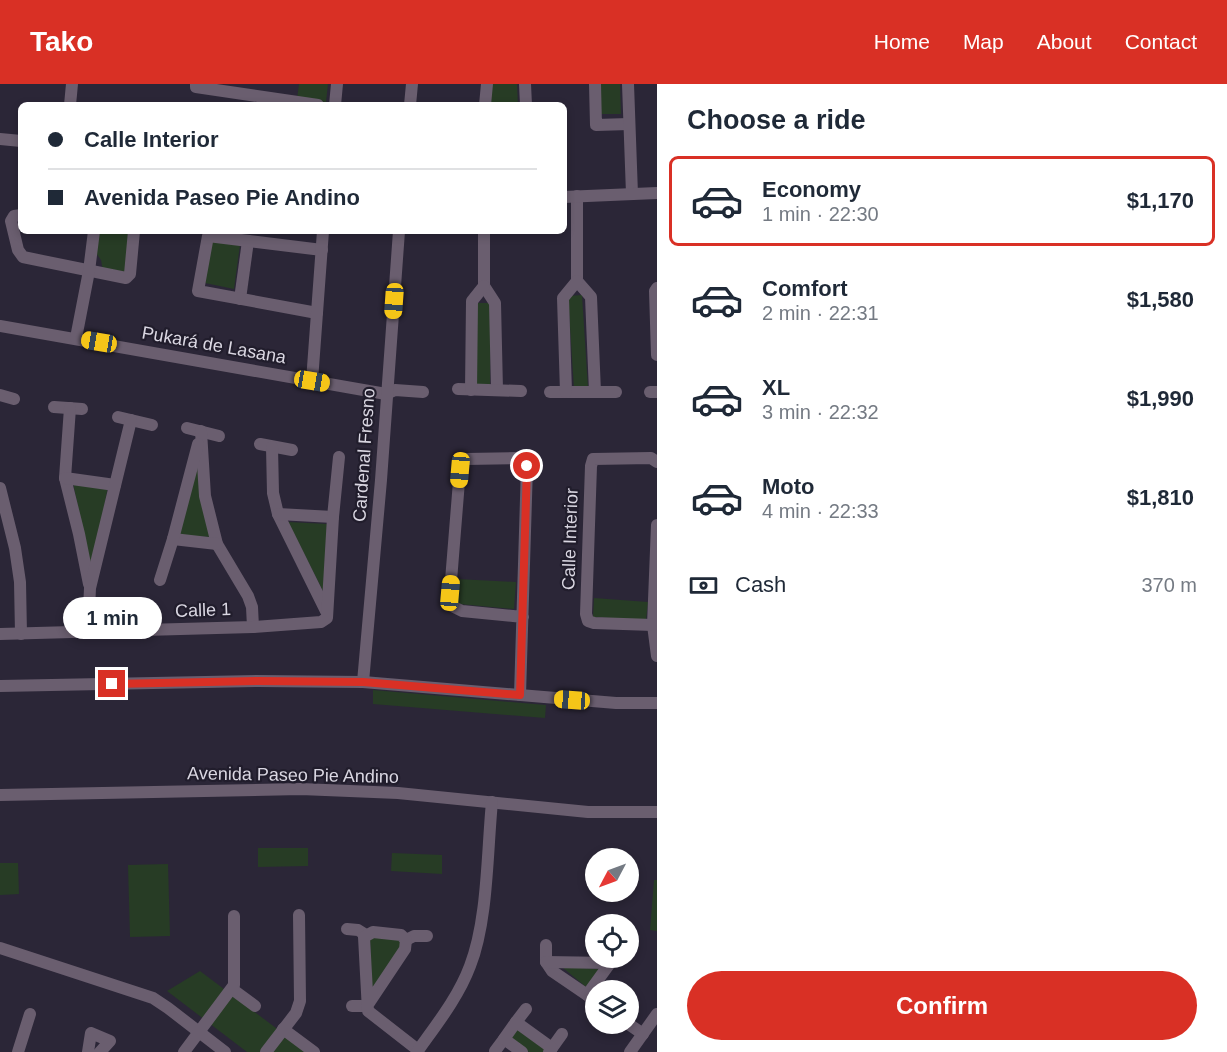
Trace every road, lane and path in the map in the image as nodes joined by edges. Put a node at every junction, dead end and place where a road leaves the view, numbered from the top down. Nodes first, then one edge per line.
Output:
1 (72, 84) edge
2 (196, 84) edge
3 (336, 84) edge
4 (412, 84) edge
5 (487, 84) edge
6 (525, 84) edge
7 (595, 84) edge
8 (628, 84) edge
9 (70, 102) edge
10 (298, 102) edge
11 (335, 102) edge
12 (410, 102) edge
13 (485, 102) edge
14 (526, 102) edge
15 (629, 124) junction
16 (0, 139) edge
17 (18, 141) edge
18 (657, 193) edge
19 (632, 194) junction
20 (570, 196) edge
21 (18, 215) edge
22 (94, 234) edge
23 (134, 234) edge
24 (323, 234) edge
25 (399, 234) edge
26 (484, 234) edge
27 (248, 241) junction
28 (322, 250) junction
29 (89, 271) junction
30 (577, 281) junction
31 (484, 286) junction
32 (657, 288) edge
33 (240, 299) junction
34 (317, 313) junction
35 (0, 326) edge
36 (76, 338) junction
37 (657, 355) edge
38 (312, 381) junction
39 (458, 389) dead end
40 (471, 390) junction
41 (497, 390) junction
42 (521, 391) dead end
43 (423, 392) dead end
44 (550, 392) dead end
45 (566, 392) junction
46 (595, 392) junction
47 (616, 392) dead end
48 (386, 394) junction
49 (0, 397) edge
50 (14, 399) dead end
51 (54, 406) dead end
52 (117, 417) dead end
53 (131, 420) junction
54 (152, 425) dead end
55 (187, 428) dead end
56 (201, 431) junction
57 (219, 436) dead end
58 (292, 450) dead end
59 (339, 457) dead end
60 (657, 462) edge
61 (65, 478) junction
62 (115, 485) junction
63 (0, 488) edge
64 (278, 514) junction
65 (333, 517) junction
66 (657, 525) edge
67 (6, 535) edge
68 (173, 539) junction
69 (217, 544) junction
70 (160, 579) dead end
71 (90, 588) junction
72 (327, 612) junction
73 (523, 617) junction
74 (653, 625) junction
75 (253, 627) junction
76 (88, 632) junction
77 (0, 634) edge
78 (21, 634) junction
79 (657, 656) edge
80 (363, 682) junction
81 (0, 687) edge
82 (520, 695) junction
83 (657, 703) edge
84 (0, 795) edge
85 (492, 802) junction
86 (657, 812) edge
87 (299, 915) dead end
88 (234, 916) dead end
89 (347, 929) dead end
90 (366, 935) junction
91 (427, 936) dead end
92 (406, 940) junction
93 (546, 945) dead end
94 (0, 948) edge
95 (585, 961) edge
96 (546, 962) junction
97 (232, 989) junction
98 (585, 994) edge
99 (255, 1006) dead end
100 (352, 1006) dead end
101 (367, 1006) junction
102 (526, 1009) dead end
103 (30, 1014) dead end
104 (657, 1014) edge
105 (516, 1022) junction
106 (283, 1029) junction
107 (639, 1031) edge
108 (199, 1032) junction
109 (562, 1034) dead end
110 (643, 1034) junction
111 (504, 1039) junction
112 (550, 1050) edge
113 (418, 1051) edge
114 (18, 1052) edge
115 (88, 1052) edge
116 (100, 1052) edge
117 (184, 1052) edge
118 (225, 1052) edge
119 (266, 1052) edge
120 (314, 1052) edge
121 (495, 1052) edge
122 (522, 1052) edge
123 (630, 1052) edge

1 - 9 street
2 - 10 street
3 - 11 street
4 - 12 street
5 - 13 street
6 - 14 street
7 - 15 street
8 - 15 street
15 - 19 street
16 - 17 street
18 - 19 street
19 - 20 street
20 - 30 street
21 - 29 street
22 - 29 street
23 - 29 street
24 - 28 street
25 - 48 street, Cardenal Fresno
26 - 31 street
27 - 28 street
27 - 33 street
27 - 33 street
28 - 34 street
29 - 36 street
30 - 45 street
30 - 46 street
31 - 40 street
31 - 41 street
32 - 37 street
33 - 34 street
34 - 38 street
35 - 36 street, Pukará de Lasana
36 - 38 street, Pukará de Lasana
38 - 48 street, Pukará de Lasana
39 - 40 street
40 - 41 street
41 - 42 street
43 - 48 street, Pukará de Lasana
44 - 45 street
45 - 46 street
46 - 47 street
48 - 80 street, Cardenal Fresno
49 - 50 street
51 - 61 street
52 - 53 street
53 - 54 street
53 - 62 street
55 - 56 street
56 - 57 street
56 - 68 street
56 - 69 street
58 - 64 street
59 - 65 street
60 - 74 street, Calle Interior
61 - 62 street
61 - 71 street
62 - 71 street
63 - 67 street
64 - 65 street
64 - 72 street
65 - 72 street
66 - 74 street
67 - 78 street
68 - 69 street
68 - 70 street
69 - 75 street
71 - 76 street
72 - 75 street, Calle 1
73 - 73 street
73 - 82 street
74 - 79 street
75 - 76 street, Calle 1
76 - 78 street, Calle 1
77 - 78 street, Calle 1
80 - 81 street
80 - 82 street
82 - 83 street
84 - 85 street, Avenida Paseo Pie Andino
85 - 86 street, Avenida Paseo Pie Andino
85 - 113 street
87 - 106 street
88 - 97 street
89 - 90 street
90 - 92 street
90 - 101 street
91 - 92 street
92 - 101 street
93 - 96 street
94 - 108 street
95 - 96 street
96 - 98 street
97 - 99 street
97 - 108 street
100 - 101 street
101 - 113 street
102 - 105 street
103 - 114 street
104 - 110 street
105 - 111 street
105 - 112 street
106 - 119 street
106 - 120 street
107 - 110 street
108 - 117 street
108 - 118 street
109 - 112 street
110 - 123 street
111 - 121 street
111 - 122 street
115 - 116 street

